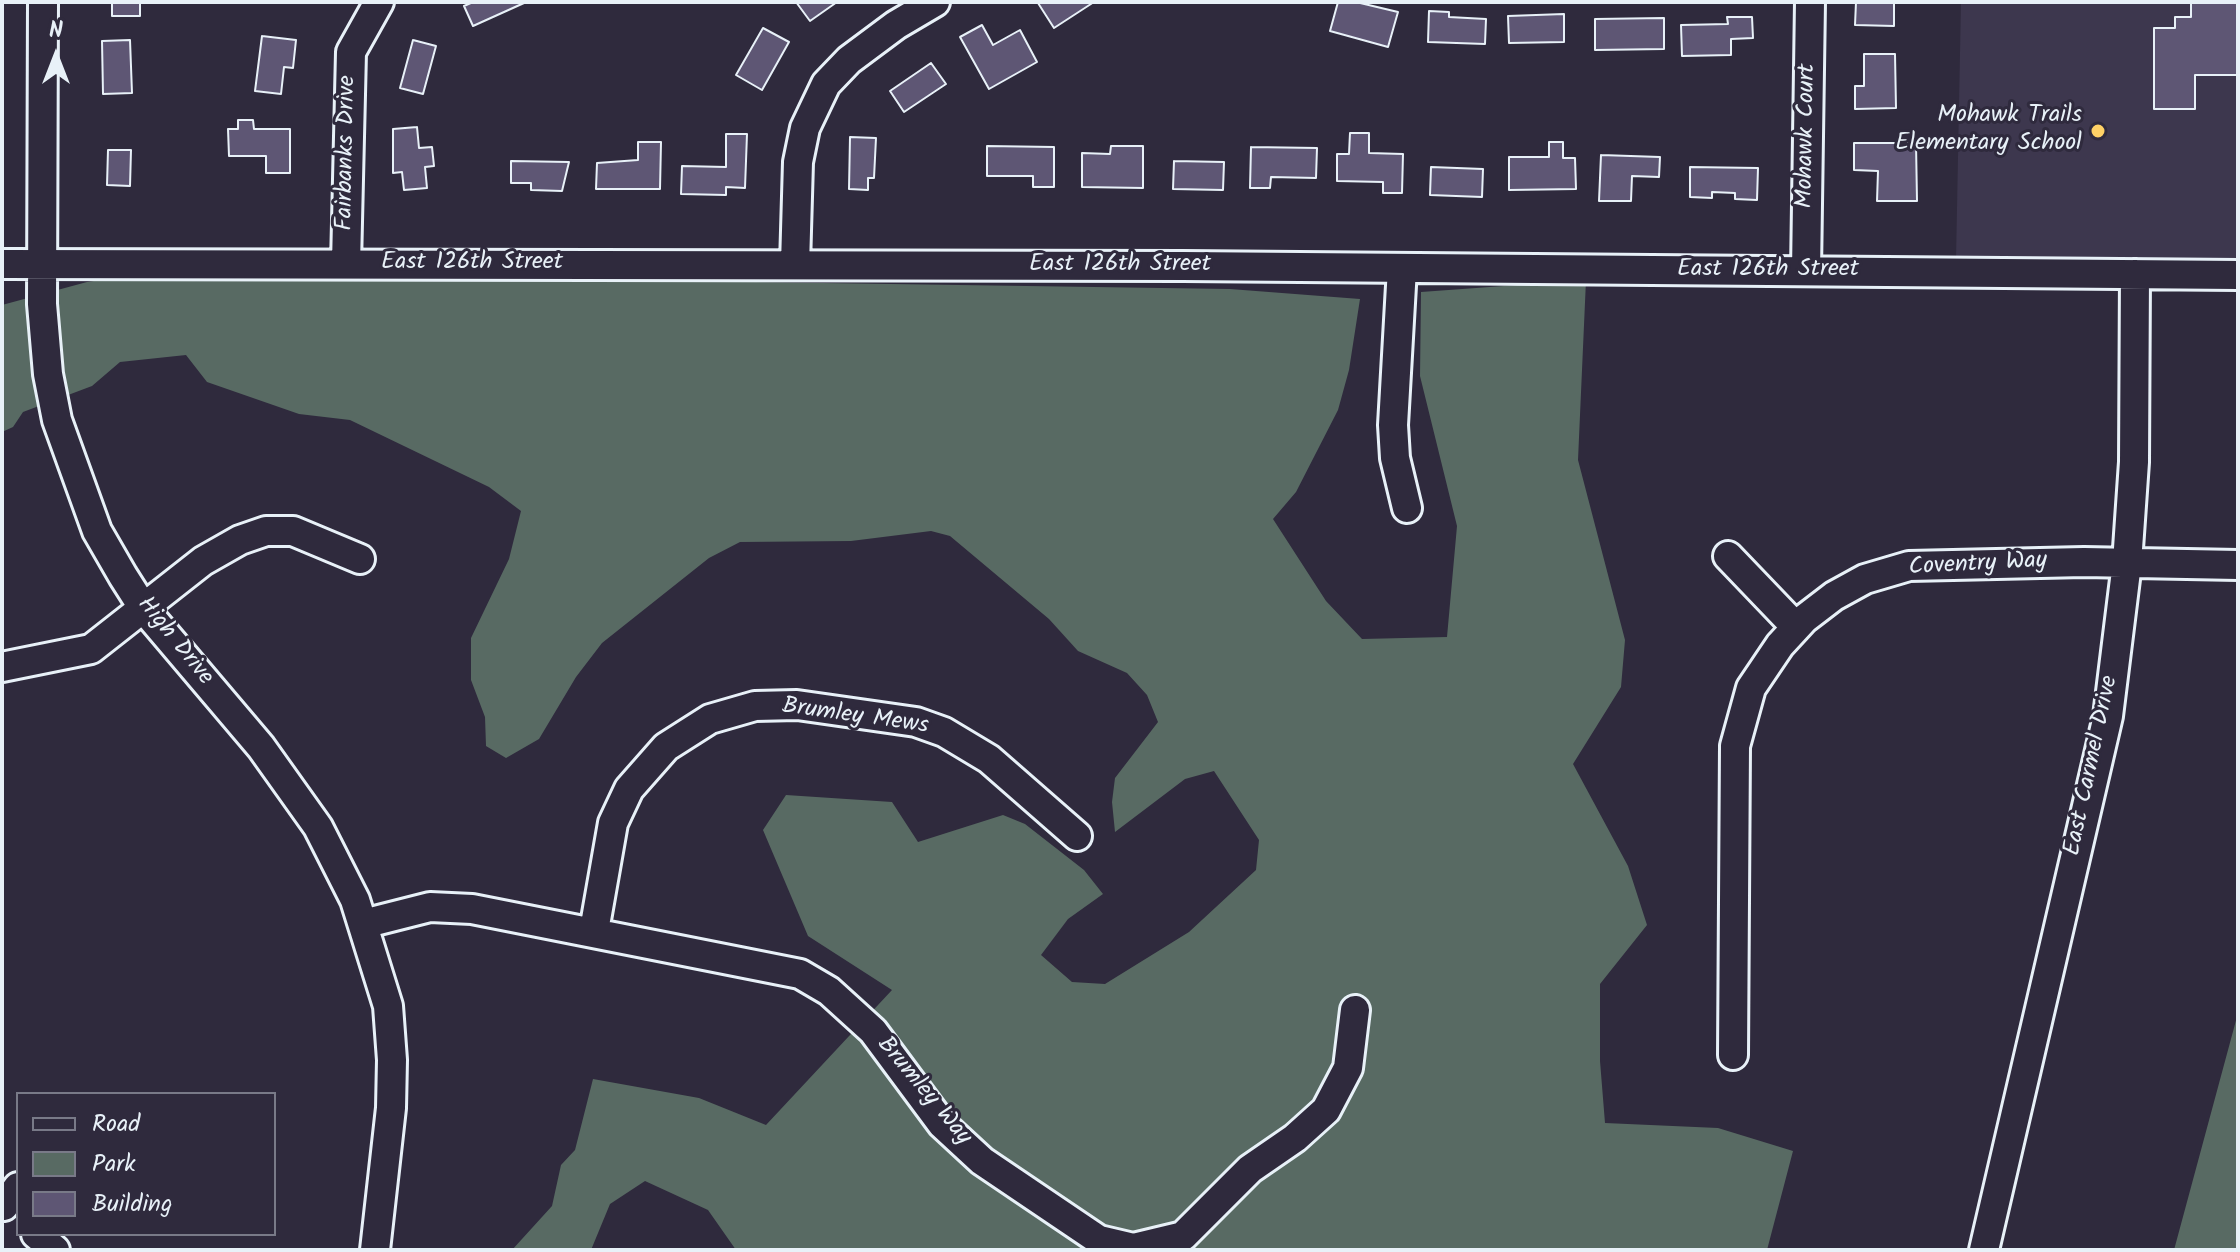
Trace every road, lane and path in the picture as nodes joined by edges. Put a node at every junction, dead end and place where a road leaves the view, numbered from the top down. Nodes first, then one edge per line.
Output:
1 (43, 2) edge
2 (379, 2) edge
3 (935, 2) edge
4 (1810, 2) edge
5 (2, 264) edge
6 (43, 264) junction
7 (346, 264) junction
8 (795, 265) junction
9 (1402, 268) junction
10 (1806, 271) junction
11 (2135, 274) junction
12 (2238, 275) edge
13 (1407, 508) dead end
14 (1728, 556) dead end
15 (360, 559) dead end
16 (2127, 563) junction
17 (2238, 565) edge
18 (144, 609) junction
19 (1796, 627) junction
20 (2, 667) edge
21 (1077, 836) dead end
22 (363, 924) junction
23 (594, 931) junction
24 (1355, 1010) dead end
25 (1733, 1055) dead end
26 (38, 1236) edge
27 (55, 1250) edge
28 (375, 1250) edge
29 (1984, 1250) edge

1 - 6 street, High Drive
2 - 7 street, Fairbanks Drive
3 - 8 street
4 - 10 street, Mohawk Court
5 - 6 street, East 126th Street
6 - 7 street, East 126th Street
6 - 18 street, High Drive
7 - 8 street, East 126th Street
8 - 9 street, East 126th Street
9 - 10 street, East 126th Street
9 - 13 street
10 - 11 street, East 126th Street
11 - 12 street, East 126th Street
11 - 16 street, East Carmel Drive
14 - 19 street
15 - 18 street
16 - 17 street, Coventry Way
16 - 19 street, Coventry Way
16 - 29 street, East Carmel Drive
18 - 20 street
18 - 22 street, High Drive
19 - 25 street, Coventry Way
21 - 23 street, Brumley Mews
22 - 23 street, Brumley Way
22 - 28 street, High Drive
23 - 24 street, Brumley Way
26 - 27 street

